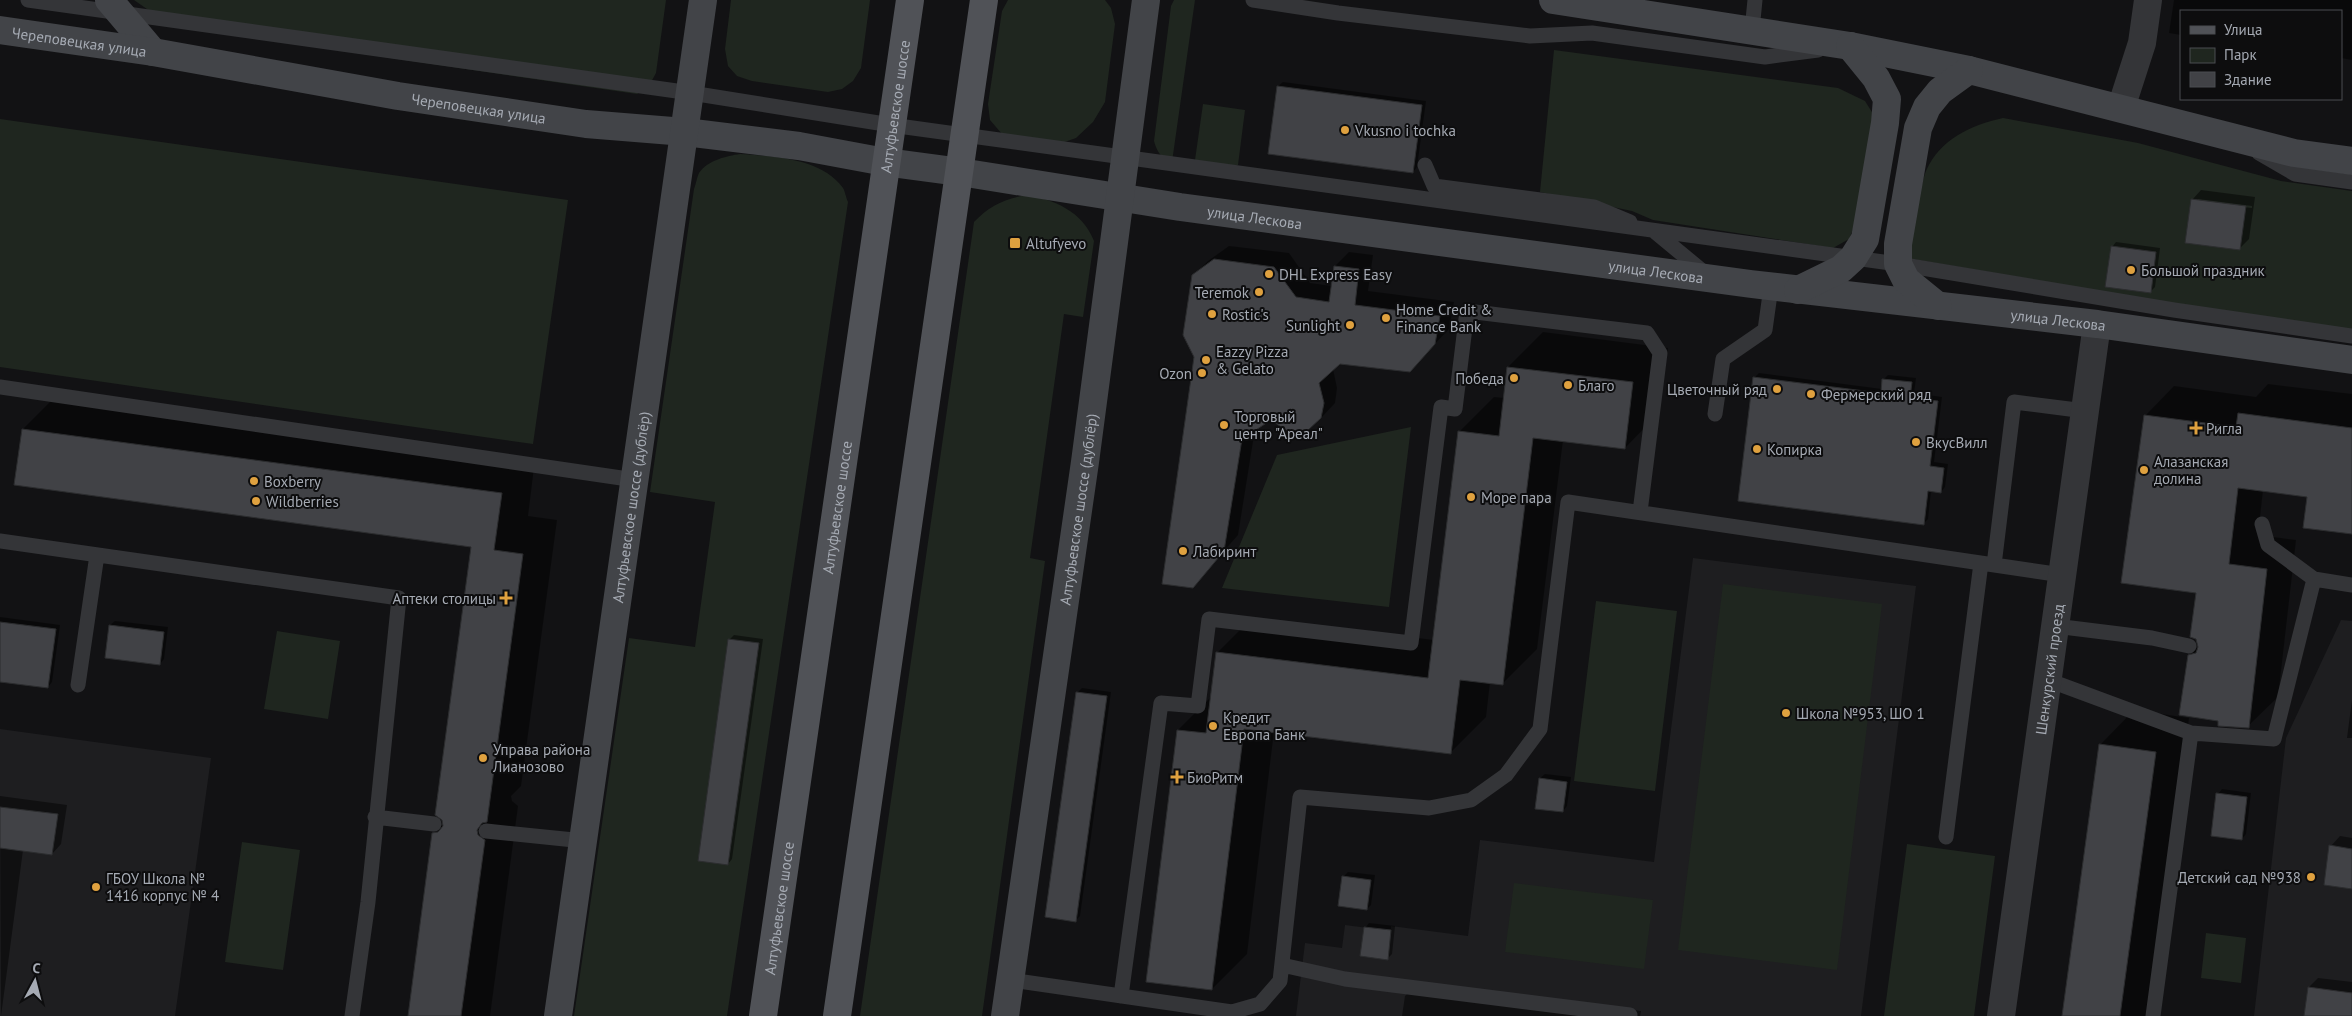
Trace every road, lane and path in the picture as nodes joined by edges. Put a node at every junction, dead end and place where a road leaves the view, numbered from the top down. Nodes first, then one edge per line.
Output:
1 (28, 0) edge
2 (703, 0) edge
3 (910, 0) edge
4 (984, 0) edge
5 (1146, 0) edge
6 (1253, 0) edge
7 (1553, 0) edge
8 (1755, 0) edge
9 (2148, 0) edge
10 (114, 6) edge
11 (0, 30) edge
12 (1752, 30) junction
13 (1850, 46) junction
14 (153, 52) junction
15 (1969, 70) junction
16 (691, 93) junction
17 (2121, 108) junction
18 (891, 125) junction
19 (685, 132) junction
20 (965, 134) junction
21 (2232, 138) junction
22 (1126, 157) junction
23 (2352, 161) edge
24 (885, 162) junction
25 (1425, 165) dead end
26 (960, 172) junction
27 (2352, 182) edge
28 (1120, 198) junction
29 (1653, 231) junction
30 (1854, 258) junction
31 (1898, 264) junction
32 (1712, 279) junction
33 (1771, 287) junction
34 (1798, 290) junction
35 (1938, 306) junction
36 (2097, 324) junction
37 (2352, 336) edge
38 (2352, 360) edge
39 (0, 387) edge
40 (2085, 411) junction
41 (1715, 414) dead end
42 (635, 480) junction
43 (1640, 512) junction
44 (2262, 524) dead end
45 (0, 541) edge
46 (97, 555) junction
47 (1987, 564) junction
48 (2062, 575) junction
49 (2314, 579) junction
50 (2352, 585) edge
51 (2055, 626) junction
52 (2189, 646) dead end
53 (2048, 680) junction
54 (78, 685) dead end
55 (2191, 733) junction
56 (375, 817) junction
57 (434, 824) dead end
58 (486, 831) dead end
59 (1946, 838) dead end
60 (584, 841) junction
61 (1282, 965) junction
62 (1011, 980) junction
63 (1121, 996) junction
64 (1179, 1010) edge
65 (1630, 1015) dead end
66 (352, 1016) edge
67 (558, 1016) edge
68 (763, 1016) edge
69 (837, 1016) edge
70 (1005, 1016) edge
71 (2001, 1016) edge
72 (2154, 1016) edge

1 - 10 lane
2 - 16 main road, Алтуфьевское шоссе (дублёр)
3 - 18 main road, Алтуфьевское шоссе
4 - 20 main road
5 - 22 main road, Алтуфьевское шоссе (дублёр)
6 - 13 lane
7 - 12 main road
8 - 12 lane
9 - 17 street
10 - 14 main road
10 - 16 lane
11 - 14 main road, Череповецкая улица
12 - 13 main road
13 - 15 main road
13 - 30 main road
14 - 19 main road, Череповецкая улица
15 - 17 main road
15 - 31 main road
16 - 18 lane
16 - 19 main road, Алтуфьевское шоссе (дублёр)
17 - 21 main road
18 - 20 lane
18 - 24 main road, Алтуфьевское шоссе
19 - 24 main road, Череповецкая улица
19 - 42 main road, Алтуфьевское шоссе (дублёр)
20 - 22 lane, улица Лескова
20 - 26 main road
21 - 23 main road
21 - 27 lane
22 - 28 main road, Алтуфьевское шоссе (дублёр)
22 - 29 lane, улица Лескова
24 - 26 main road, Череповецкая улица
24 - 68 main road, Алтуфьевское шоссе
25 - 29 lane
26 - 28 main road, улица Лескова
26 - 69 main road
28 - 32 main road, улица Лескова
28 - 62 main road, Алтуфьевское шоссе (дублёр)
29 - 30 lane, улица Лескова
29 - 32 lane
30 - 31 lane, улица Лескова
30 - 34 main road
31 - 35 main road
31 - 37 lane, улица Лескова
32 - 33 main road, улица Лескова
33 - 34 main road, улица Лескова
33 - 41 lane
34 - 35 main road, улица Лескова
35 - 36 main road, улица Лескова
36 - 38 main road, улица Лескова
36 - 40 street, Шенкурский проезд
39 - 42 lane
40 - 47 lane
40 - 48 street, Шенкурский проезд
42 - 60 main road, Алтуфьевское шоссе (дублёр)
43 - 47 lane
43 - 61 lane
43 - 63 lane
44 - 49 lane
45 - 46 lane
46 - 54 lane
46 - 56 lane
47 - 48 lane
47 - 59 lane
48 - 51 street, Шенкурский проезд
49 - 50 lane
49 - 55 lane
51 - 52 lane
51 - 53 street, Шенкурский проезд
53 - 55 lane
53 - 71 street, Шенкурский проезд
55 - 72 lane
56 - 57 lane
56 - 66 lane
58 - 60 lane
60 - 67 main road, Алтуфьевское шоссе (дублёр)
61 - 64 lane
61 - 65 lane
62 - 63 lane
62 - 70 main road, Алтуфьевское шоссе (дублёр)
63 - 64 lane

